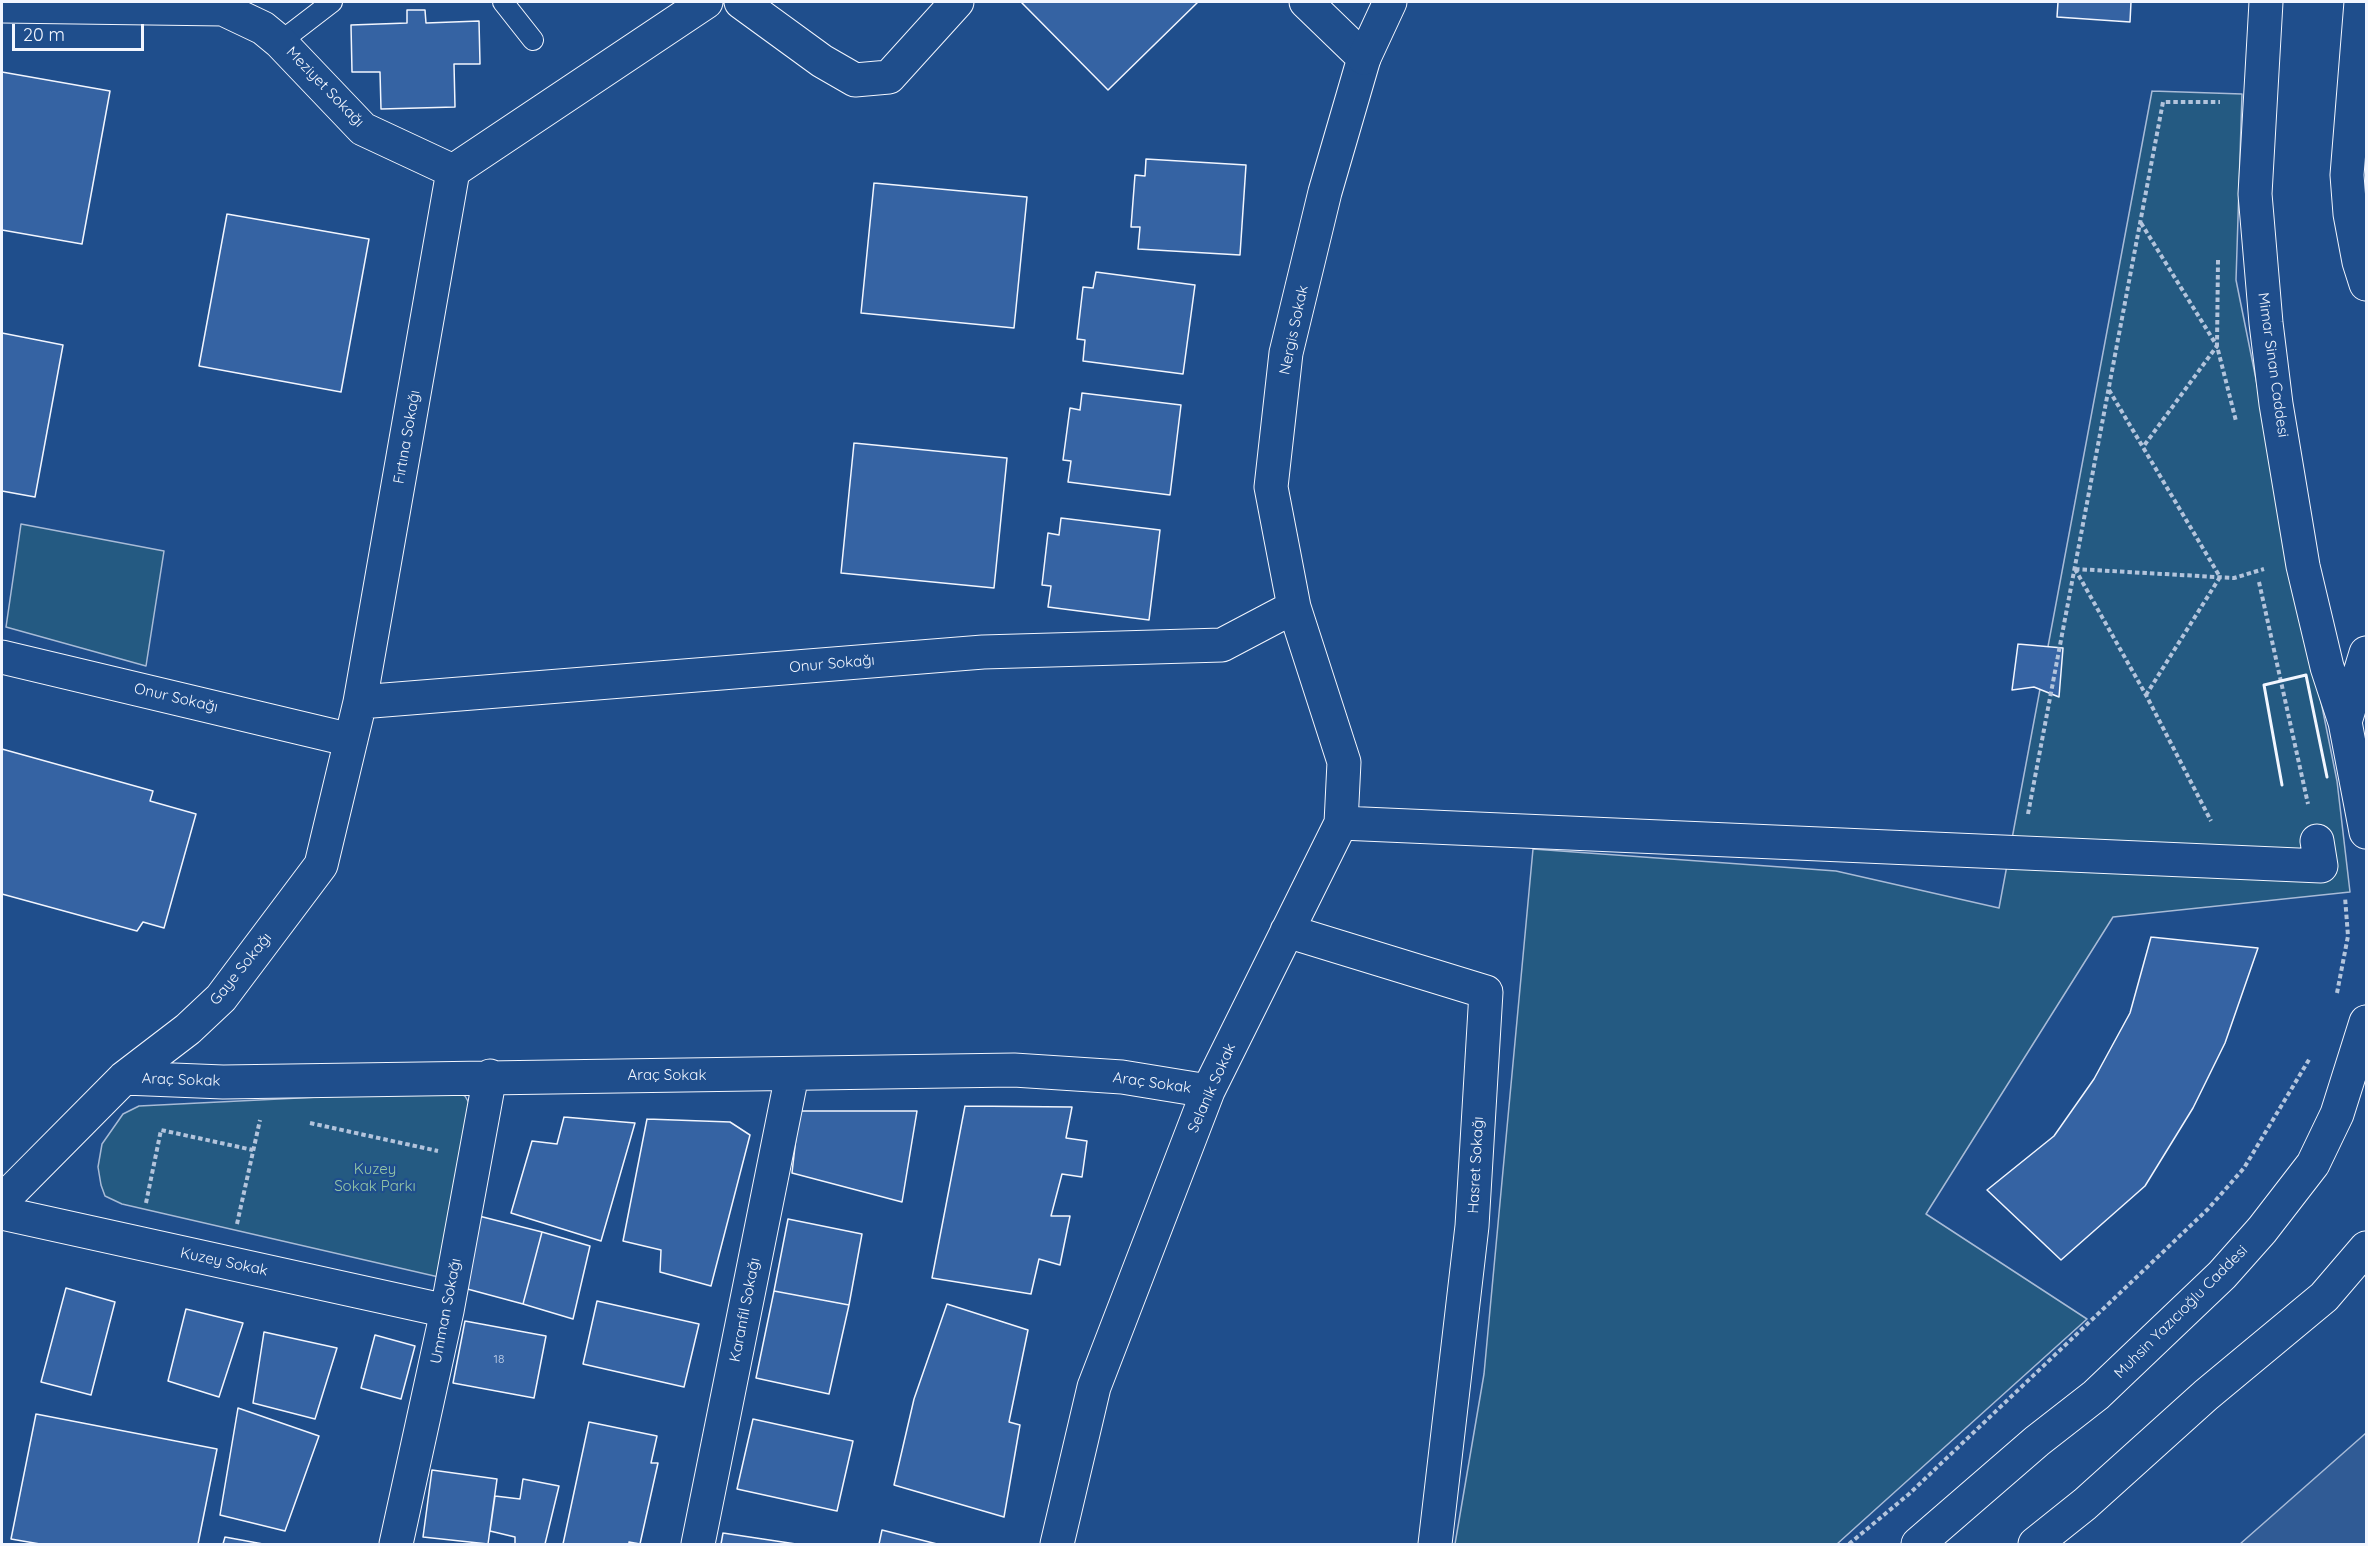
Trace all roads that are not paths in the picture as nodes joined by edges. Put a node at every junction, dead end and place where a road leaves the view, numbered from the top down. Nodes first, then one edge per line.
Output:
1 (332, 2) edge
2 (503, 2) edge
3 (706, 2) edge
4 (741, 2) edge
5 (957, 2) edge
6 (1306, 2) edge
7 (1365, 2) edge
8 (1390, 2) edge
9 (2266, 2) edge
10 (2361, 2) edge
11 (223, 5) edge
12 (2, 6) edge
13 (533, 40) dead end
14 (280, 42) junction
15 (1364, 58) junction
16 (453, 171) junction
17 (2367, 284) edge
18 (1294, 606) junction
19 (2367, 653) edge
20 (2, 657) edge
21 (360, 702) junction
22 (2344, 722) junction
23 (351, 740) junction
24 (1341, 823) junction
25 (2367, 832) edge
26 (2317, 841) dead end
27 (1287, 931) junction
28 (2367, 1022) edge
29 (792, 1075) junction
30 (490, 1076) junction
31 (124, 1078) junction
32 (1208, 1091) junction
33 (2, 1201) edge
34 (2, 1213) edge
35 (2367, 1248) edge
36 (2367, 1267) edge
37 (2338, 1283) junction
38 (447, 1311) junction
39 (396, 1545) edge
40 (698, 1545) edge
41 (1057, 1545) edge
42 (1435, 1545) edge
43 (1918, 1545) edge
44 (2035, 1545) edge

1 - 14 lane
2 - 13 lane
3 - 16 street
4 - 5 street
6 - 15 street
7 - 15 street
8 - 15 street
9 - 22 street, Mimar Sinan Caddesi
10 - 17 street
11 - 12 street, Meziyet Sokağı
11 - 14 street, Meziyet Sokağı
14 - 16 street, Meziyet Sokağı
15 - 18 street, Nergis Sokak
16 - 21 street, Fırtına Sokağı
18 - 21 street, Onur Sokağı
18 - 24 street, Selanik Sokak
19 - 22 street
20 - 23 street, Onur Sokağı
21 - 23 street, Gaye Sokağı
22 - 25 street, Mimar Sinan Caddesi
23 - 31 street, Gaye Sokağı
24 - 26 street
24 - 27 street, Selanik Sokak
27 - 32 street, Selanik Sokak
27 - 42 street, Hasret Sokağı
28 - 43 street, Muhsin Yazıcıoğlu Caddesi
29 - 30 street, Araç Sokak
29 - 32 street, Araç Sokak
29 - 40 street, Karanfil Sokağı
30 - 31 street, Araç Sokak
30 - 38 street, Umman Sokağı
31 - 33 street, Gaye Sokağı
32 - 41 street, Selanik Sokak
34 - 38 street, Kuzey Sokak
35 - 37 street
36 - 37 street
37 - 44 street
38 - 39 street, Umman Sokağı

